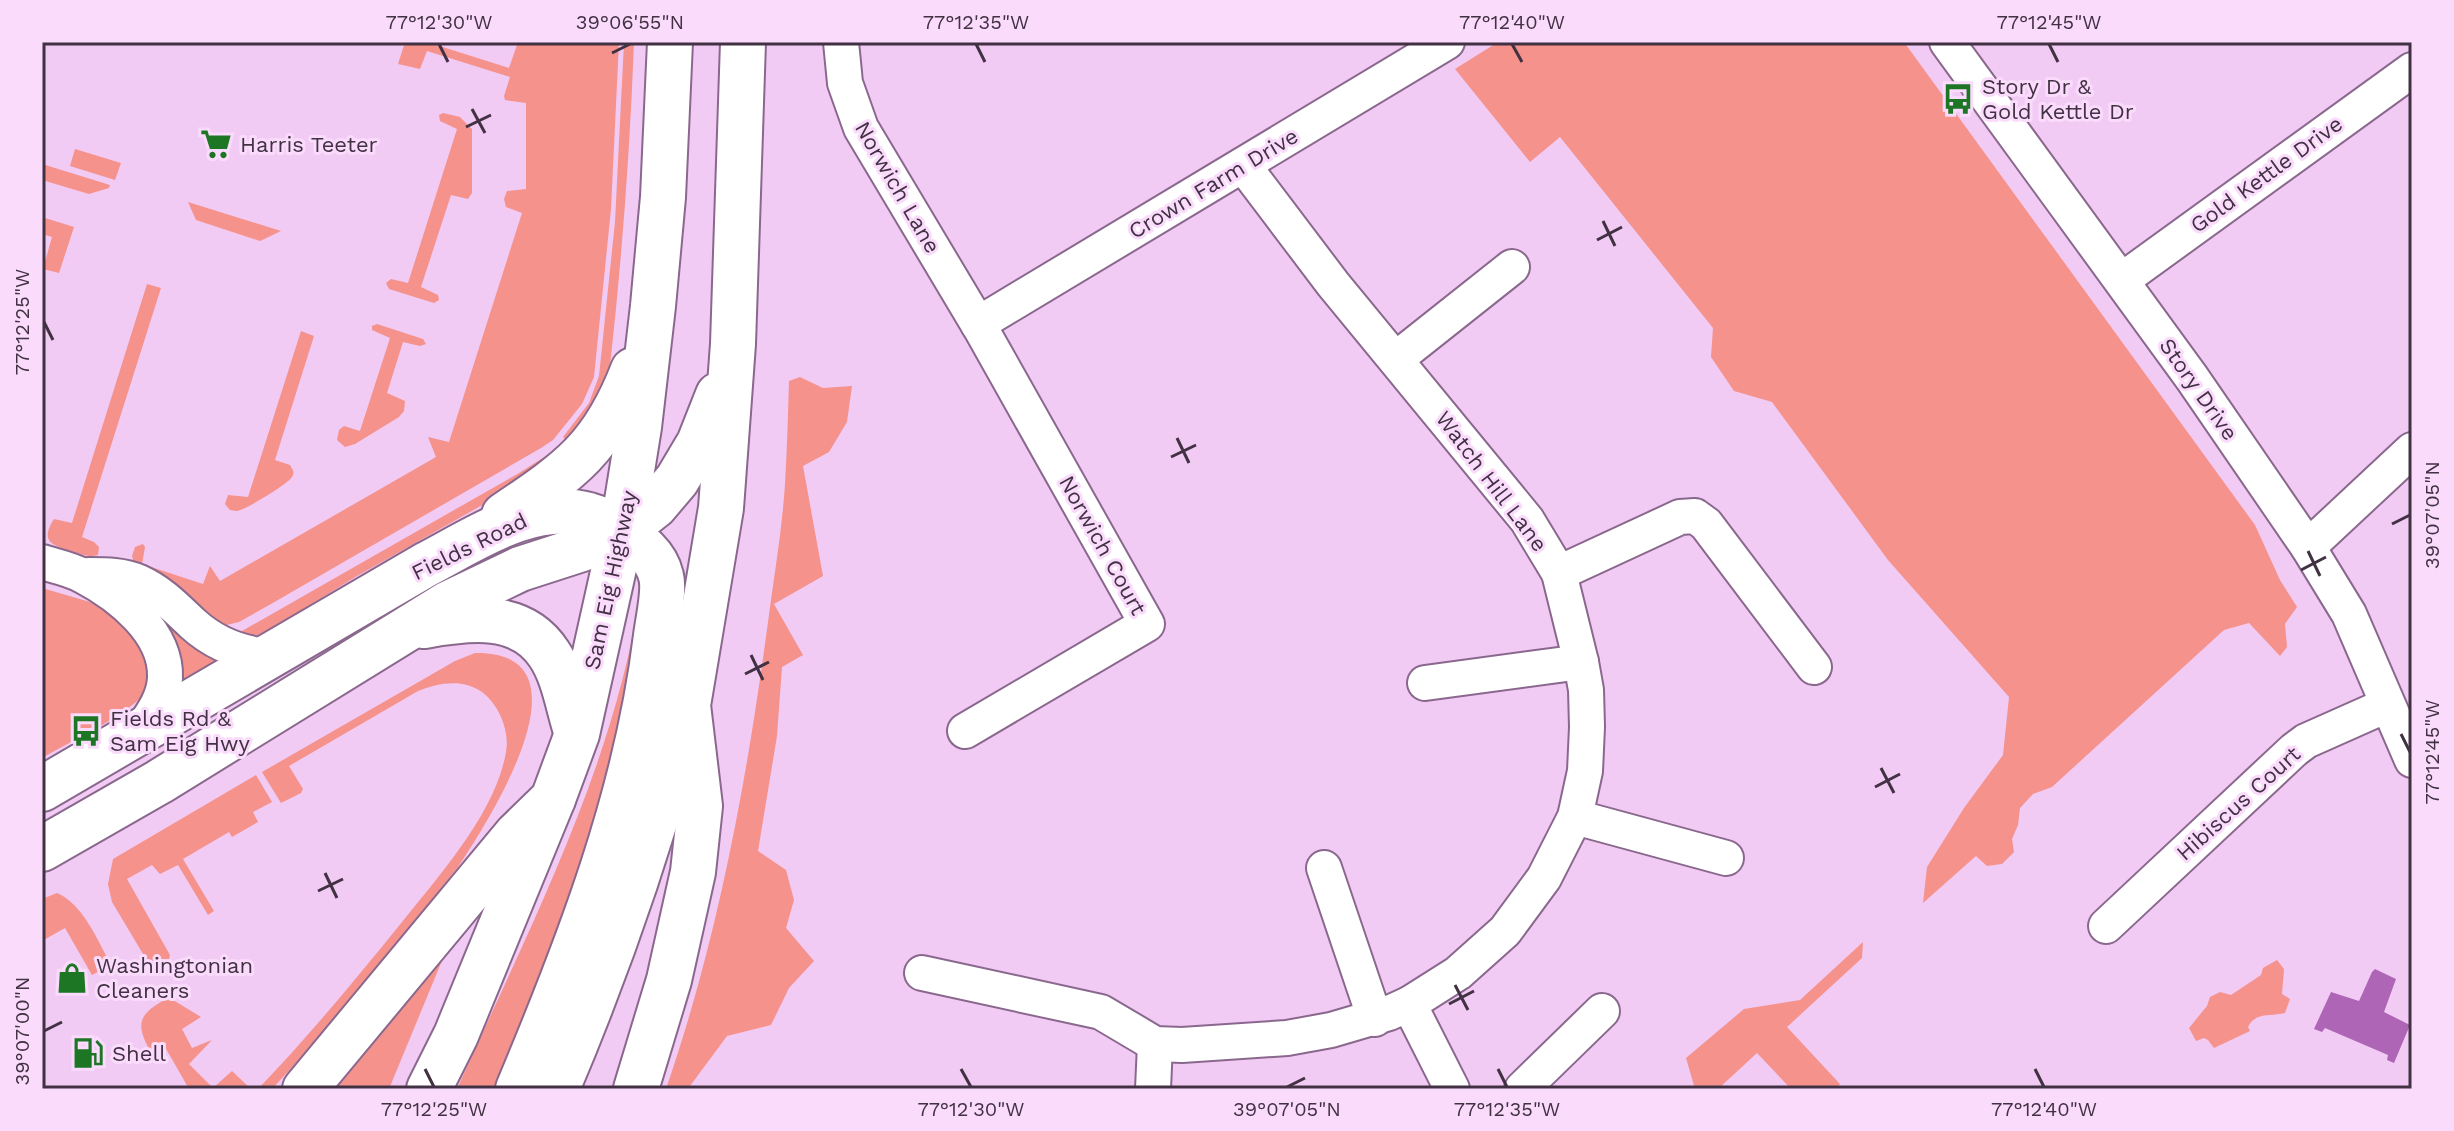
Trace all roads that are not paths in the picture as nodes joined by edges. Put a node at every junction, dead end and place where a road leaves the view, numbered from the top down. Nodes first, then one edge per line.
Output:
1 (670, 42) edge
2 (743, 42) edge
3 (841, 42) edge
4 (1447, 42) edge
5 (1947, 42) edge
6 (2412, 70) edge
7 (1243, 165) junction
8 (1512, 267) dead end
9 (2122, 280) junction
10 (653, 306) junction
11 (978, 324) junction
12 (733, 344) junction
13 (1396, 359) junction
14 (2412, 450) edge
15 (622, 532) junction
16 (2308, 547) junction
17 (42, 562) edge
18 (427, 564) junction
19 (1559, 573) junction
20 (80, 574) junction
21 (406, 630) junction
22 (283, 648) junction
23 (1581, 662) junction
24 (1814, 667) dead end
25 (1425, 683) dead end
26 (688, 705) junction
27 (2387, 705) junction
28 (965, 731) dead end
29 (139, 733) junction
30 (577, 734) junction
31 (2412, 760) edge
32 (42, 789) edge
33 (553, 799) junction
34 (1575, 817) junction
35 (45, 847) edge
36 (1726, 858) dead end
37 (1324, 868) dead end
38 (2106, 926) dead end
39 (922, 973) dead end
40 (1409, 1004) junction
41 (1602, 1011) dead end
42 (1375, 1019) junction
43 (1155, 1044) junction
44 (305, 1089) edge
45 (429, 1089) edge
46 (518, 1089) edge
47 (557, 1089) edge
48 (636, 1089) edge
49 (1153, 1089) edge
50 (1452, 1089) edge
51 (1522, 1089) edge

1 - 10 main road, Sam Eig Highway
2 - 12 main road
3 - 11 street, Norwich Lane
4 - 7 street, Crown Farm Drive
5 - 9 street, Story Drive
6 - 9 street, Gold Kettle Drive
7 - 11 street, Crown Farm Drive
7 - 13 street, Watch Hill Lane
8 - 13 street
9 - 16 street, Story Drive
10 - 15 main road, Sam Eig Highway
10 - 18 main road
11 - 28 street, Norwich Court
12 - 15 main road
12 - 26 main road
13 - 19 street, Watch Hill Lane
14 - 16 street
15 - 18 main road, Fields Road
15 - 21 main road, Fields Road
15 - 30 main road, Sam Eig Highway
15 - 46 main road
16 - 27 street, Story Drive
17 - 20 street
18 - 22 main road, Fields Road
19 - 23 street, Watch Hill Lane
19 - 24 street
20 - 22 street
20 - 29 street
21 - 30 main road
21 - 35 main road, Fields Road
22 - 29 main road, Fields Road
22 - 35 main road
23 - 25 street
23 - 34 street, Watch Hill Lane
26 - 47 main road
26 - 48 main road
27 - 31 street, Story Drive
27 - 38 street, Hibiscus Court
29 - 32 main road, Fields Road
30 - 33 main road, Sam Eig Highway
33 - 44 main road
33 - 45 main road, Sam Eig Highway
34 - 36 street
34 - 40 street, Watch Hill Lane
37 - 42 street
39 - 43 street
40 - 42 street, Watch Hill Lane
40 - 50 street
41 - 51 street
42 - 43 street, Watch Hill Lane
43 - 49 street

